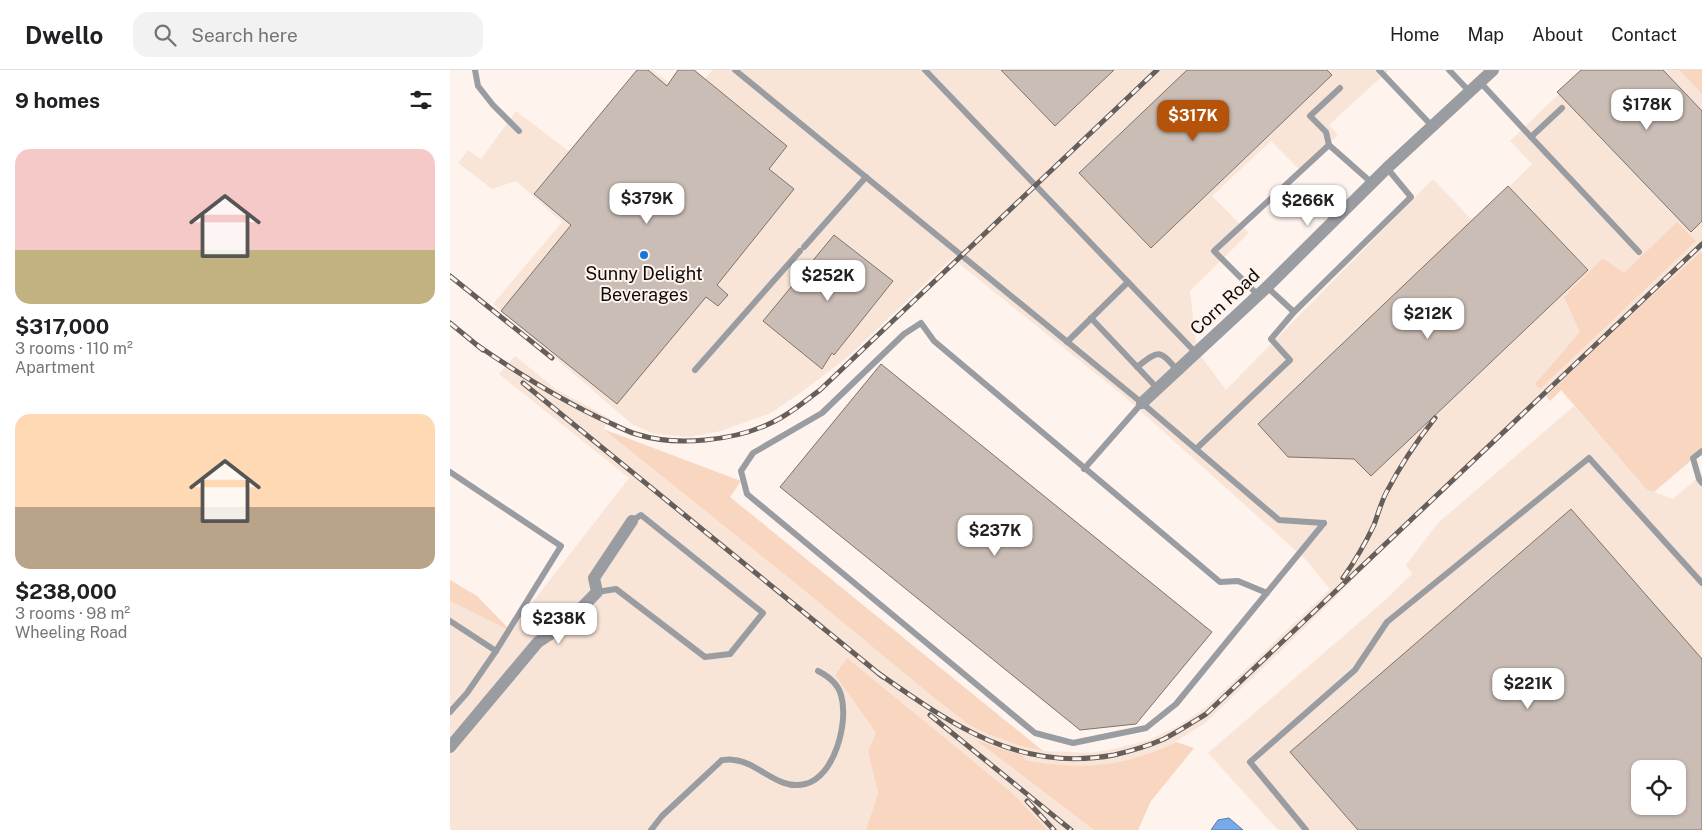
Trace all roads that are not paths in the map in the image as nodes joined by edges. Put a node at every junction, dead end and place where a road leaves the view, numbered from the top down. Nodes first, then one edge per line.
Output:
1 (475, 70) edge
2 (735, 70) edge
3 (925, 70) edge
4 (1379, 70) edge
5 (1449, 70) edge
6 (1493, 70) edge
7 (1480, 82) junction
8 (1340, 88) dead end
9 (1470, 92) junction
10 (1562, 108) dead end
11 (1432, 126) junction
12 (519, 131) dead end
13 (1531, 137) junction
14 (1329, 145) junction
15 (1387, 168) junction
16 (866, 177) junction
17 (1372, 183) junction
18 (1639, 252) dead end
19 (1128, 282) junction
20 (1262, 291) junction
21 (1294, 312) junction
22 (1092, 318) junction
23 (1068, 342) junction
24 (1196, 353) junction
25 (1137, 367) junction
26 (695, 370) dead end
27 (1177, 370) junction
28 (1158, 388) junction
29 (1142, 404) junction
30 (1196, 449) junction
31 (1702, 451) edge
32 (1084, 469) junction
33 (450, 472) edge
34 (1702, 483) edge
35 (632, 521) joint
36 (1702, 584) edge
37 (597, 592) junction
38 (1267, 593) junction
39 (450, 621) edge
40 (496, 651) junction
41 (818, 671) dead end
42 (450, 712) edge
43 (450, 747) edge
44 (650, 830) edge
45 (1306, 830) edge

1 - 12 lane
2 - 16 lane
3 - 19 lane
4 - 11 lane
5 - 9 lane
6 - 7 street, Corn Road
7 - 9 street, Corn Road
7 - 13 lane
8 - 14 lane
9 - 11 street, Corn Road
10 - 13 lane
11 - 15 street, Corn Road
13 - 18 lane
14 - 17 lane
14 - 20 lane
15 - 17 street, Corn Road
15 - 21 lane
16 - 23 lane
16 - 26 lane
17 - 20 street, Corn Road
19 - 22 lane
19 - 24 lane
20 - 21 lane
20 - 24 street, Corn Road
21 - 30 lane
22 - 23 lane
22 - 25 lane
23 - 29 lane
24 - 27 street, Corn Road
25 - 27 lane
25 - 28 lane
27 - 28 street, Corn Road
28 - 29 street, Corn Road
29 - 30 lane
29 - 32 lane
30 - 38 lane
31 - 34 lane
32 - 38 lane
32 - 38 lane
33 - 40 lane
35 - 37 street
35 - 37 lane
36 - 45 lane
37 - 43 street
39 - 40 lane
40 - 42 lane
41 - 44 lane

